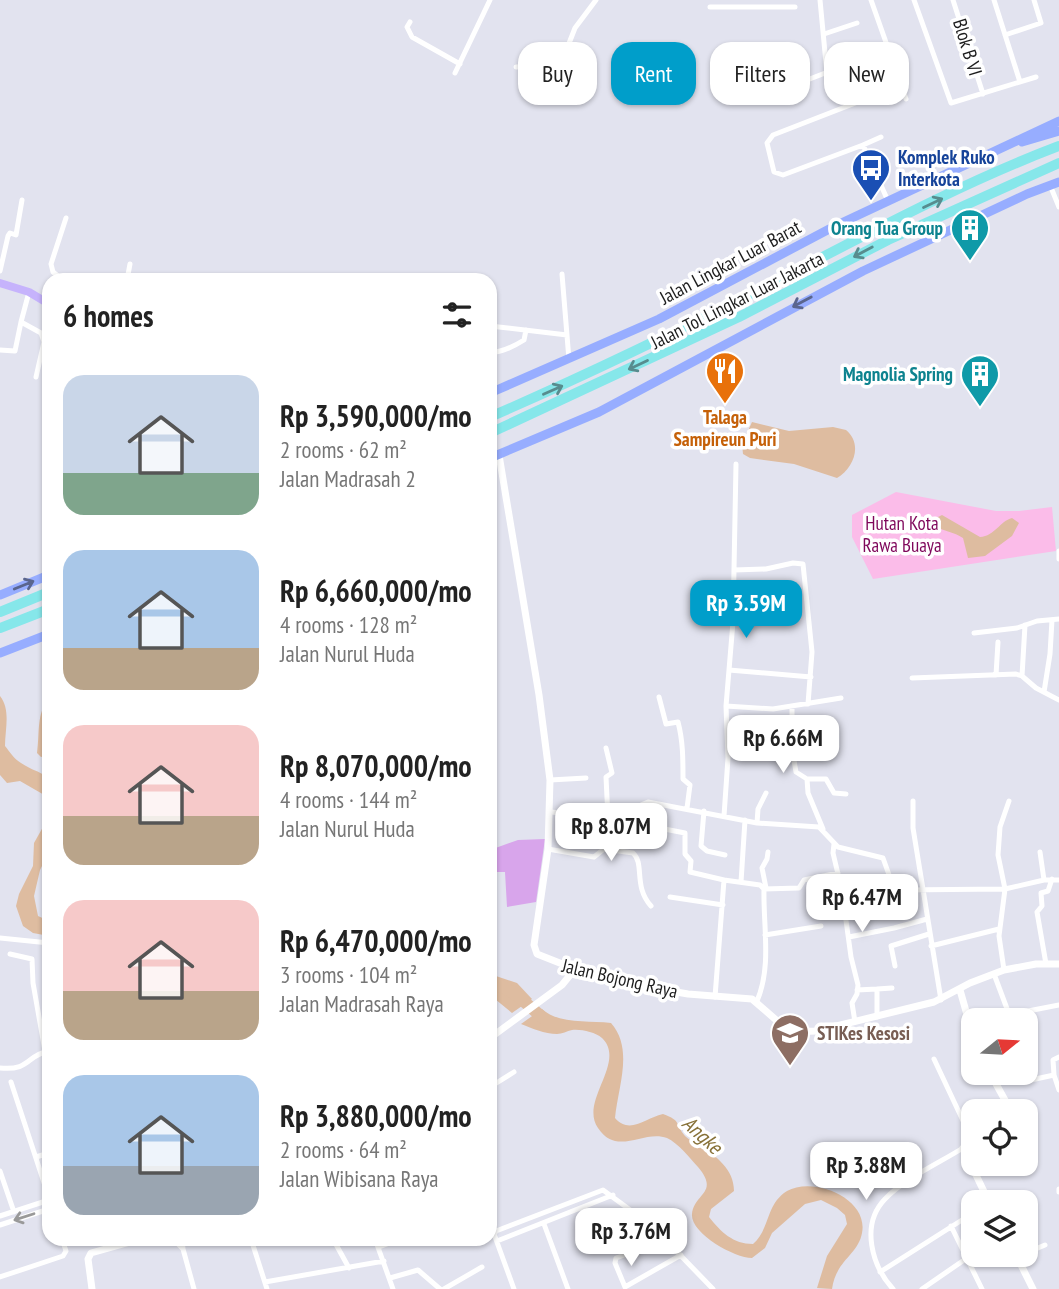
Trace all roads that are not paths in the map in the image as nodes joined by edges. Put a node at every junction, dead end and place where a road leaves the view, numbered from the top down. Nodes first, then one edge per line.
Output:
1 (490, 0) edge
2 (596, 0) edge
3 (753, 0) edge
4 (820, 0) edge
5 (871, 0) edge
6 (914, 0) edge
7 (953, 0) edge
8 (994, 0) edge
9 (1034, 0) edge
10 (795, 6) dead end
11 (710, 7) dead end
12 (754, 8) junction
13 (410, 22) dead end
14 (857, 23) dead end
15 (824, 34) junction
16 (1005, 35) junction
17 (570, 42) edge
18 (825, 42) edge
19 (885, 42) edge
20 (460, 64) junction
21 (455, 73) dead end
22 (1036, 77) dead end
23 (1020, 82) junction
24 (983, 94) junction
25 (852, 105) edge
26 (1059, 121) edge
27 (1059, 131) edge
28 (881, 137) dead end
29 (1017, 143) junction
30 (863, 145) junction
31 (1059, 146) edge
32 (1059, 163) edge
33 (1057, 184) edge
34 (22, 200) dead end
35 (888, 202) junction
36 (1059, 207) edge
37 (66, 218) dead end
38 (130, 264) dead end
39 (0, 271) edge
40 (54, 273) edge
41 (128, 273) edge
42 (562, 274) dead end
43 (0, 283) edge
44 (29, 292) junction
45 (42, 300) edge
46 (21, 322) junction
47 (497, 327) edge
48 (526, 330) junction
49 (42, 335) edge
50 (567, 335) junction
51 (42, 342) edge
52 (0, 349) edge
53 (497, 352) edge
54 (569, 360) junction
55 (36, 377) dead end
56 (497, 390) edge
57 (497, 414) edge
58 (497, 430) edge
59 (497, 456) edge
60 (736, 464) dead end
61 (497, 473) edge
62 (1059, 551) edge
63 (1059, 559) edge
64 (734, 570) junction
65 (42, 578) edge
66 (0, 594) edge
67 (42, 595) edge
68 (0, 612) edge
69 (42, 612) edge
70 (1055, 620) edge
71 (1024, 625) junction
72 (0, 628) edge
73 (974, 633) dead end
74 (42, 637) edge
75 (998, 642) dead end
76 (0, 653) edge
77 (729, 670) junction
78 (996, 675) junction
79 (1022, 676) junction
80 (811, 677) junction
81 (912, 678) dead end
82 (1044, 692) junction
83 (660, 697) dead end
84 (841, 698) dead end
85 (1059, 700) edge
86 (808, 704) junction
87 (726, 706) junction
88 (792, 707) junction
89 (606, 748) dead end
90 (586, 778) dead end
91 (807, 779) junction
92 (550, 780) junction
93 (766, 793) dead end
94 (846, 794) dead end
95 (913, 801) dead end
96 (1009, 801) dead end
97 (687, 808) junction
98 (704, 811) junction
99 (551, 812) junction
100 (724, 816) junction
101 (608, 818) junction
102 (745, 820) junction
103 (638, 822) junction
104 (758, 822) junction
105 (823, 829) junction
106 (832, 842) junction
107 (548, 849) junction
108 (768, 852) dead end
109 (1040, 852) dead end
110 (725, 855) dead end
111 (838, 873) junction
112 (1056, 879) edge
113 (724, 880) junction
114 (1044, 880) junction
115 (741, 882) junction
116 (765, 888) junction
117 (1005, 889) junction
118 (923, 891) junction
119 (670, 897) dead end
120 (723, 905) junction
121 (651, 906) dead end
122 (927, 919) junction
123 (821, 926) dead end
124 (999, 929) junction
125 (929, 934) junction
126 (765, 935) junction
127 (0, 937) edge
128 (849, 937) junction
129 (42, 942) edge
130 (932, 946) junction
131 (10, 954) dead end
132 (1046, 964) junction
133 (1059, 964) edge
134 (895, 966) dead end
135 (575, 969) junction
136 (1004, 970) junction
137 (994, 974) junction
138 (892, 988) dead end
139 (877, 989) junction
140 (857, 990) junction
141 (960, 990) junction
142 (715, 997) junction
143 (941, 1000) junction
144 (757, 1001) junction
145 (1059, 1005) edge
146 (966, 1008) edge
147 (1007, 1008) edge
148 (1038, 1009) edge
149 (877, 1017) junction
150 (855, 1022) junction
151 (42, 1027) edge
152 (497, 1033) edge
153 (42, 1053) edge
154 (1059, 1057) edge
155 (933, 1059) dead end
156 (0, 1068) edge
157 (514, 1072) dead end
158 (1054, 1075) junction
159 (1038, 1078) edge
160 (11, 1082) dead end
161 (497, 1083) edge
162 (1059, 1090) edge
163 (961, 1117) edge
164 (961, 1149) edge
165 (42, 1155) edge
166 (36, 1157) junction
167 (0, 1171) edge
168 (42, 1176) edge
169 (612, 1195) junction
170 (42, 1202) edge
171 (42, 1211) edge
172 (13, 1212) junction
173 (0, 1216) edge
174 (961, 1220) edge
175 (544, 1224) junction
176 (0, 1225) edge
177 (951, 1226) junction
178 (497, 1231) edge
179 (666, 1240) junction
180 (497, 1241) joint
181 (1045, 1245) dead end
182 (64, 1246) edge
183 (116, 1246) edge
184 (179, 1246) edge
185 (183, 1246) edge
186 (253, 1246) edge
187 (337, 1246) edge
188 (961, 1246) edge
189 (379, 1247) edge
190 (1038, 1248) edge
191 (183, 1250) junction
192 (681, 1255) junction
193 (384, 1261) junction
194 (961, 1262) edge
195 (482, 1267) dead end
196 (971, 1267) edge
197 (1025, 1267) edge
198 (349, 1268) junction
199 (880, 1272) junction
200 (0, 1277) edge
201 (390, 1278) junction
202 (266, 1286) edge
203 (92, 1289) edge
204 (194, 1289) edge
205 (393, 1289) edge
206 (442, 1289) edge
207 (514, 1289) edge
208 (568, 1289) edge
209 (713, 1289) edge
210 (893, 1289) edge
211 (922, 1289) edge
212 (982, 1289) edge
213 (1033, 1289) edge

1 - 20 street
2 - 17 street
3 - 12 street
4 - 15 street
5 - 19 street
6 - 24 street
7 - 24 street, Blok B VI
8 - 16 street
9 - 16 street
10 - 12 street
11 - 12 street
13 - 20 street
14 - 15 street
15 - 18 street
16 - 23 street
20 - 21 street
22 - 23 street
23 - 24 street
25 - 30 street
26 - 29 main road, Jalan Lingkar Luar Barat
27 - 29 main road
28 - 30 street
29 - 35 main road, Jalan Lingkar Luar Barat
30 - 35 street
57 -> 31 highway, Jalan Tol Lingkar Luar Jakarta
32 -> 58 highway, Jalan Tol Lingkar Luar Jakarta
33 - 36 street
33 -> 59 main road
34 - 39 street
35 - 54 main road, Jalan Lingkar Luar Barat
37 - 40 street
38 - 41 street
42 - 50 street
43 - 44 main road
44 - 45 main road
44 - 46 street
46 - 49 street
46 - 52 street
47 - 48 street
48 - 50 street
48 - 53 street
50 - 54 street
51 - 55 street
54 - 56 main road, Jalan Lingkar Luar Barat
60 - 64 street
61 - 92 street, Jalan Bojong Raya
62 - 63 street
64 - 77 street
64 - 80 street
66 -> 65 main road
67 - 68 highway
69 - 72 highway
70 - 71 street
70 - 82 street
71 - 73 street
71 - 79 street
74 - 76 main road
75 - 78 street
77 - 80 street
77 - 87 street
78 - 79 street
78 - 81 street
79 - 82 street
80 - 86 street
82 - 85 street
83 - 97 street
84 - 86 street
86 - 88 street
87 - 88 street
87 - 100 street
88 - 91 street
89 - 101 street
90 - 92 street
91 - 94 street
91 - 105 street
92 - 99 street, Jalan Bojong Raya
93 - 104 street
95 - 118 street
96 - 117 street
97 - 98 street
97 - 103 street
98 - 100 street
98 - 110 street
99 - 101 street
99 - 107 street, Jalan Bojong Raya
100 - 102 street
101 - 103 street
102 - 104 street
102 - 115 street
103 - 113 street
104 - 105 street
105 - 106 street
106 - 111 street
106 - 118 street
107 - 121 street
107 - 135 street, Jalan Bojong Raya
108 - 116 street
109 - 114 street
111 - 116 street
111 - 128 street
112 - 114 street
112 - 132 street
113 - 115 street
113 - 120 street
114 - 117 street
115 - 116 street
116 - 126 street
117 - 118 street
117 - 124 street
118 - 122 street
119 - 120 street
120 - 142 street
122 - 125 street
122 - 128 street
123 - 126 street
124 - 130 street
124 - 136 street
125 - 130 street
125 - 134 street
126 - 144 street
127 - 129 street
128 - 140 street
130 - 143 street
131 - 151 street
132 - 133 street
132 - 136 street
135 - 142 street, Jalan Bojong Raya
135 - 152 street
136 - 137 street
137 - 141 street
137 - 147 street
138 - 139 street
139 - 140 street
139 - 149 street
140 - 150 street
141 - 143 street
141 - 146 street
142 - 144 street, Jalan Bojong Raya
143 - 149 street
144 - 150 street
145 - 148 street
149 - 150 street
153 - 156 street
154 - 158 street
155 - 163 street
157 - 161 street
158 - 159 street
158 - 162 street
160 - 166 street
164 - 199 street
165 - 166 street
166 - 168 street
167 - 172 street
169 - 175 street
169 - 178 street
169 - 179 street
170 - 172 street
171 -> 176 street
172 - 173 street
174 - 177 street
175 - 180 street
175 - 208 street
177 - 188 street
177 - 199 street
179 - 192 street
179 - 192 street
180 - 207 street
181 - 190 street
182 - 200 street
183 - 203 street
184 - 191 street
185 - 191 street
186 - 202 street
187 - 198 street
189 - 193 street
191 - 204 street
192 - 209 street
193 - 198 street
193 - 201 street
194 - 211 street
195 - 206 street
196 - 212 street
197 - 213 street
198 - 202 street
199 - 210 street
201 - 205 street
201 - 206 street

